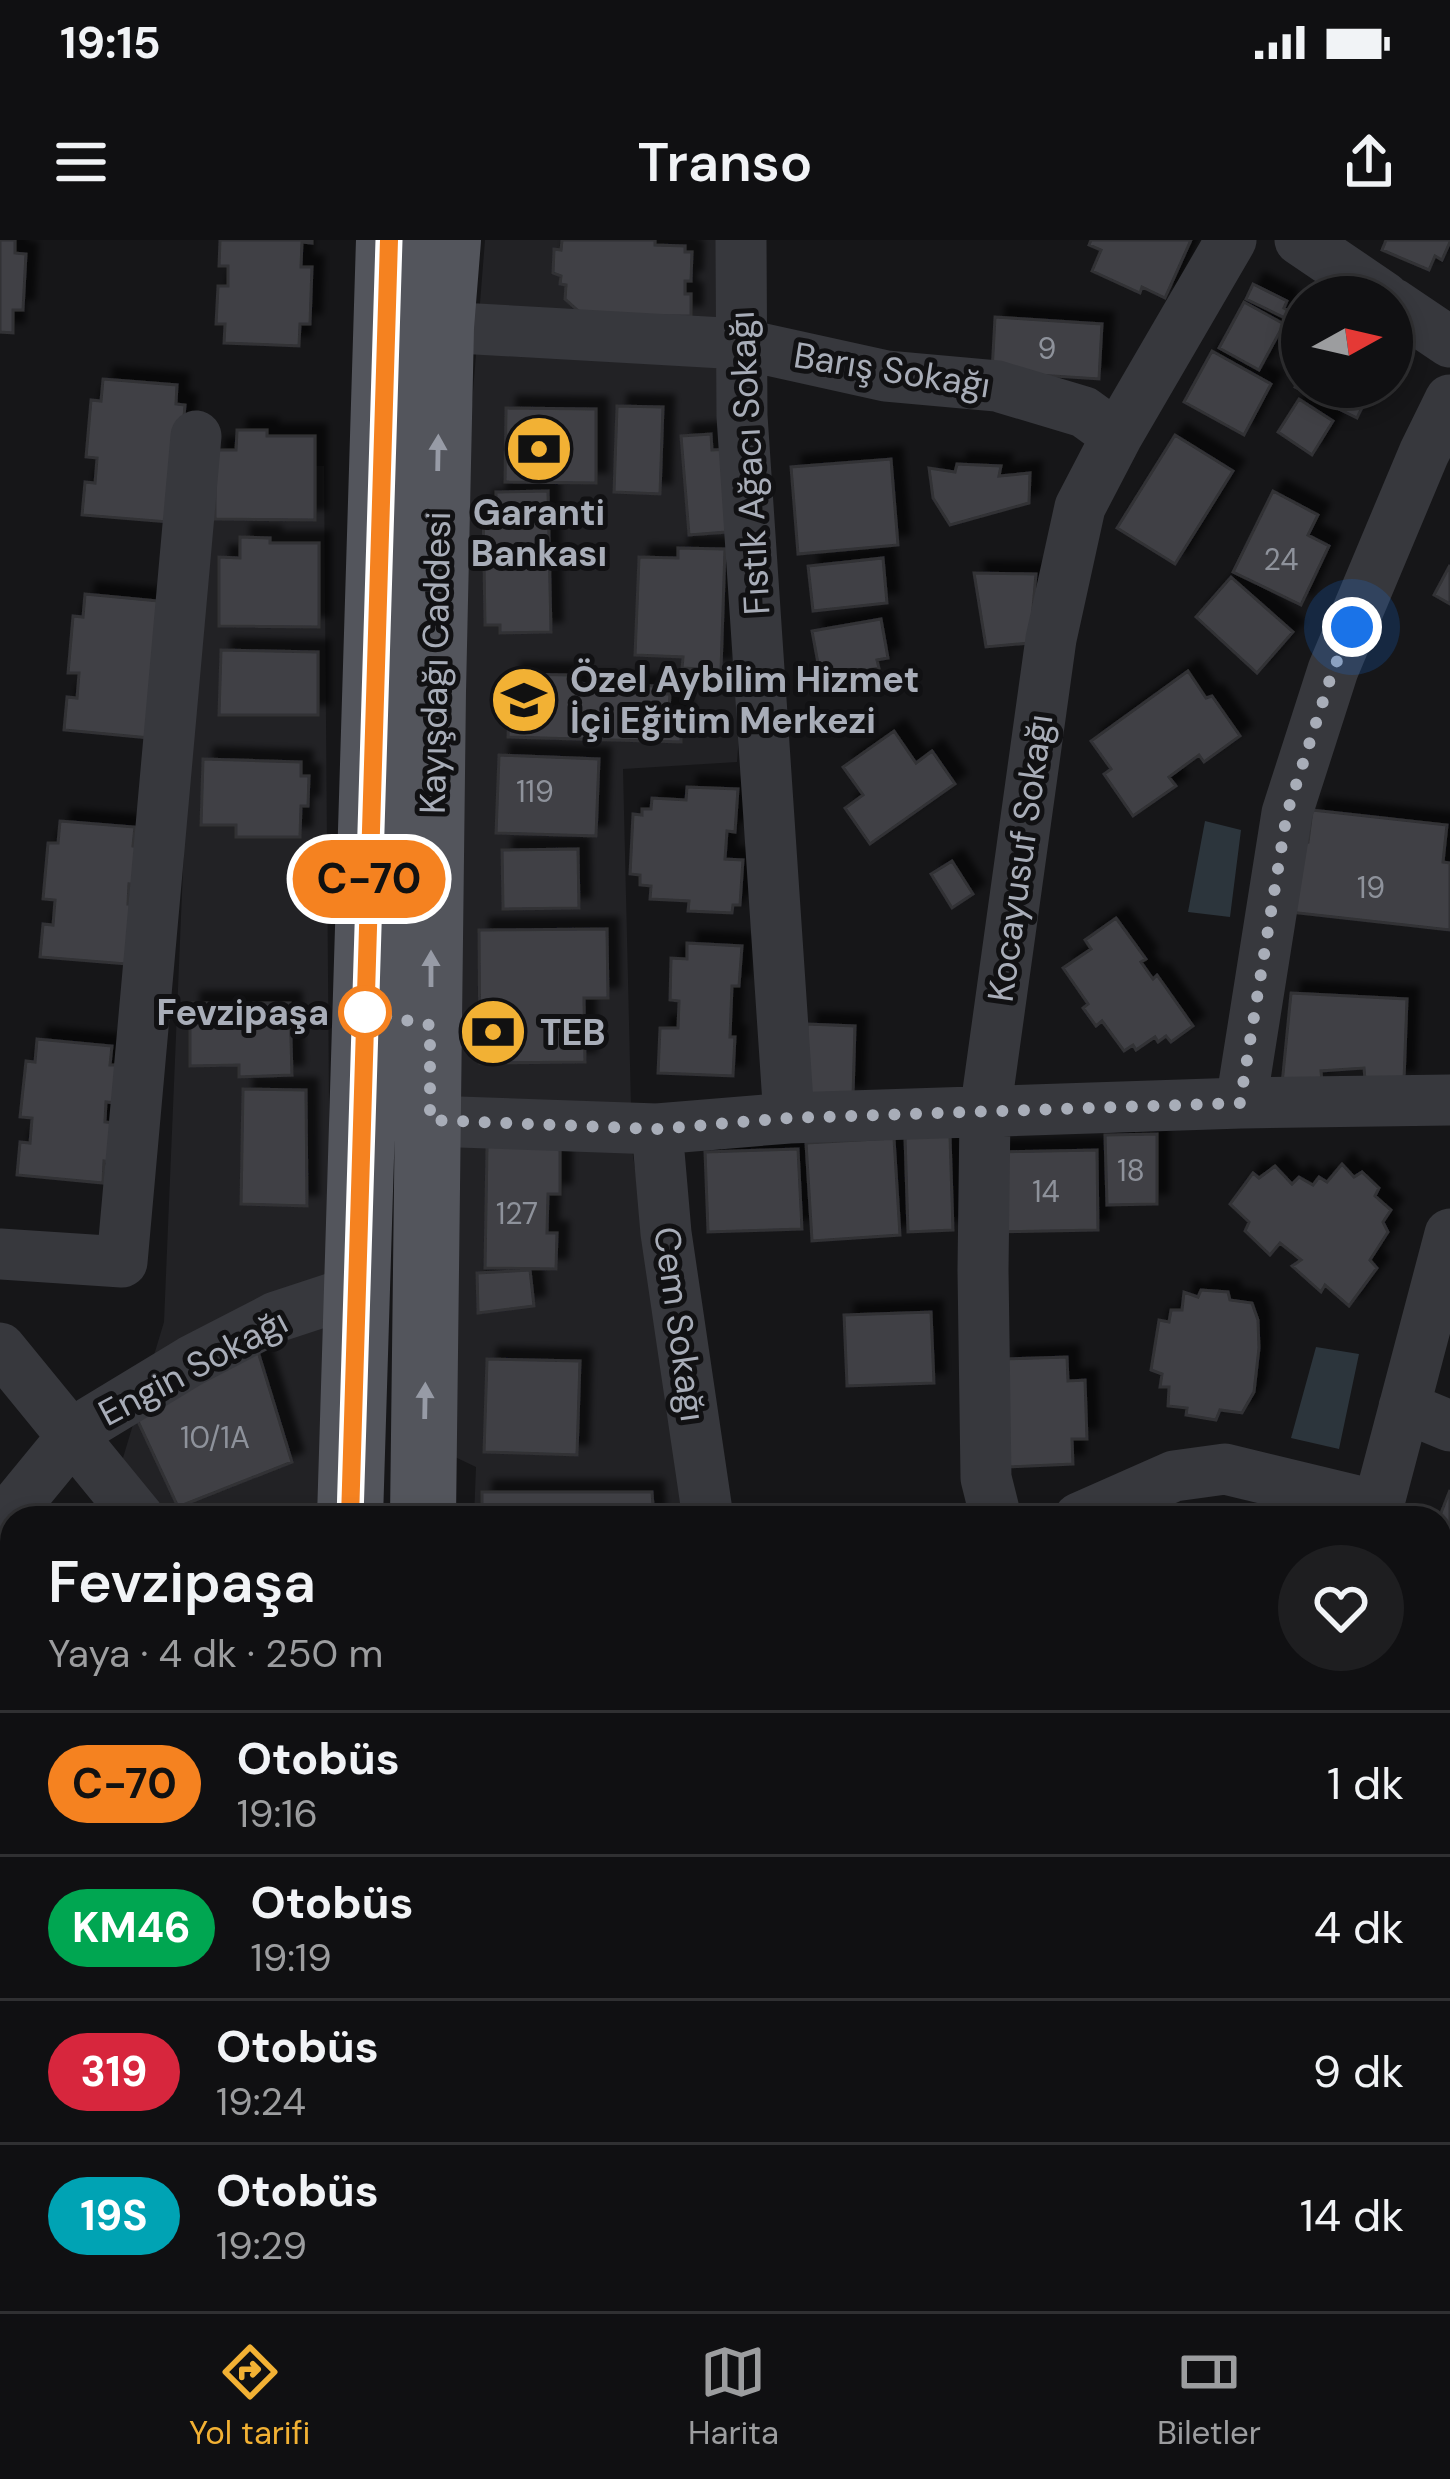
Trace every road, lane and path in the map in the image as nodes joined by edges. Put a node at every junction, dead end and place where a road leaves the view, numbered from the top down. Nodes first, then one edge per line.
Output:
1 (389, 240) edge
2 (448, 240) edge
3 (741, 240) edge
4 (1231, 240) edge
5 (1300, 240) edge
6 (1353, 276) edge
7 (1413, 317) edge
8 (441, 328) junction
9 (1450, 342) edge
10 (741, 344) junction
11 (1450, 400) edge
12 (196, 436) dead end
13 (1117, 436) junction
14 (1450, 1100) edge
15 (1240, 1103) junction
16 (985, 1113) junction
17 (789, 1118) junction
18 (430, 1120) junction
19 (657, 1129) junction
20 (1450, 1234) edge
21 (0, 1254) edge
22 (358, 1290) junction
23 (0, 1348) edge
24 (1427, 1417) edge
25 (73, 1436) junction
26 (16, 1506) edge
27 (129, 1506) edge
28 (350, 1506) edge
29 (423, 1506) edge
30 (706, 1506) edge
31 (993, 1506) edge
32 (1105, 1506) edge
33 (1356, 1506) edge
34 (1380, 1506) edge

1 - 22 main road, Kayışdağı Caddesi
2 - 8 main road, Kayışdağı Caddesi
3 - 10 street, Fıstık Ağacı Sokağı
4 - 13 street, Kocayusuf Sokağı
5 - 6 street
7 - 9 street
8 - 10 street, Barış Sokağı
18 -> 8 main road, Kayışdağı Caddesi
10 - 13 street, Barış Sokağı
10 - 17 street, Fıstık Ağacı Sokağı
11 - 15 street
12 - 21 street
13 - 16 street, Kocayusuf Sokağı
14 - 15 street
15 - 16 street
16 - 17 street
16 - 31 street, Kocayusuf Sokağı
17 - 19 street
18 - 19 street
29 -> 18 main road, Kayışdağı Caddesi
19 - 30 street, Cem Sokağı
20 - 24 street
22 - 25 street, Engin Sokağı
22 - 28 main road, Kayışdağı Caddesi
23 - 25 street
24 - 34 street
25 - 26 street, Engin Sokağı
25 - 27 street
32 - 33 street

